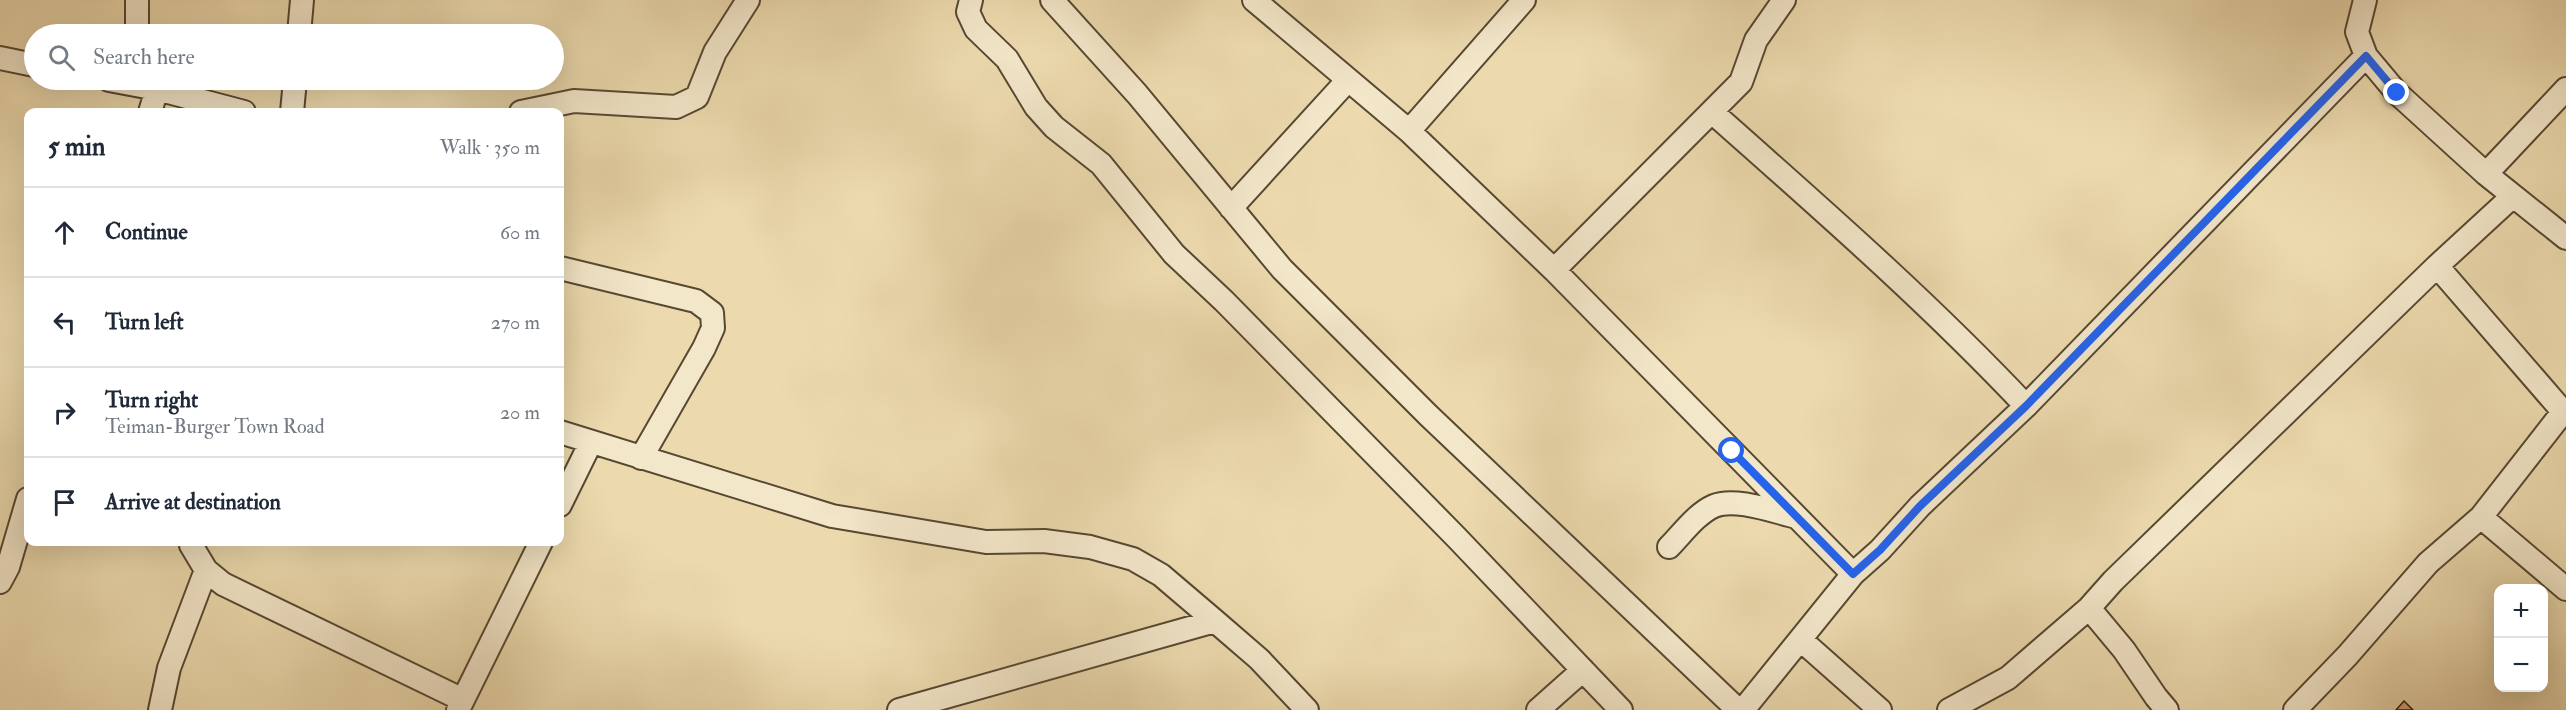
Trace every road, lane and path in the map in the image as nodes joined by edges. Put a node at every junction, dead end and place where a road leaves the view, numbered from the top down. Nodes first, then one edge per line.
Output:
1 (137, 0) edge
2 (302, 0) edge
3 (748, 0) edge
4 (971, 0) edge
5 (1052, 0) edge
6 (1254, 0) edge
7 (1524, 0) edge
8 (1784, 0) edge
9 (2366, 0) edge
10 (137, 24) edge
11 (300, 24) edge
12 (2366, 56) junction
13 (0, 58) edge
14 (24, 63) edge
15 (1347, 81) junction
16 (2566, 89) edge
17 (147, 90) edge
18 (164, 90) edge
19 (294, 90) edge
20 (149, 108) edge
21 (229, 108) edge
22 (292, 108) edge
23 (540, 108) edge
24 (1712, 112) junction
25 (1409, 131) junction
26 (2486, 174) junction
27 (2513, 196) junction
28 (1231, 207) junction
29 (2566, 238) edge
30 (2437, 266) junction
31 (564, 269) edge
32 (1554, 270) junction
33 (2026, 406) junction
34 (2564, 414) edge
35 (564, 433) edge
36 (591, 442) junction
37 (641, 458) junction
38 (564, 497) edge
39 (24, 513) edge
40 (1797, 517) junction
41 (2481, 517) junction
42 (192, 546) edge
43 (540, 546) edge
44 (1669, 547) dead end
45 (206, 570) junction
46 (1853, 574) junction
47 (0, 582) edge
48 (2566, 589) edge
49 (2089, 608) junction
50 (1215, 621) junction
51 (1801, 640) junction
52 (1583, 670) junction
53 (461, 705) edge
54 (160, 710) edge
55 (899, 710) edge
56 (1307, 710) edge
57 (1538, 710) edge
58 (1621, 710) edge
59 (1738, 710) edge
60 (1743, 710) edge
61 (1880, 710) edge
62 (1949, 710) edge
63 (2167, 710) edge
64 (2295, 710) edge

1 - 10 street
2 - 11 street
3 - 23 street
4 - 52 street
5 - 28 street
6 - 15 street
7 - 25 street
8 - 24 street
9 - 12 street
12 - 26 street
12 - 33 street
13 - 14 street
15 - 25 street
15 - 28 street
16 - 26 street
17 - 20 street
18 - 21 street
19 - 22 street
24 - 32 street
24 - 33 street
25 - 32 street
26 - 27 street
27 - 29 street
27 - 30 street
28 - 59 street
30 - 34 street
30 - 49 street
31 - 37 street
32 - 40 street
33 - 46 street
34 - 41 street
35 - 36 street
36 - 37 street
36 - 38 street
37 - 50 street
39 - 47 street
40 - 44 street
40 - 46 street
41 - 48 street
41 - 64 street
42 - 45 street
43 - 53 street
45 - 53 street
45 - 54 street
46 - 51 street
49 - 62 street
49 - 63 street
50 - 55 street
50 - 56 street
51 - 60 street
51 - 61 street
52 - 57 street
52 - 58 street

